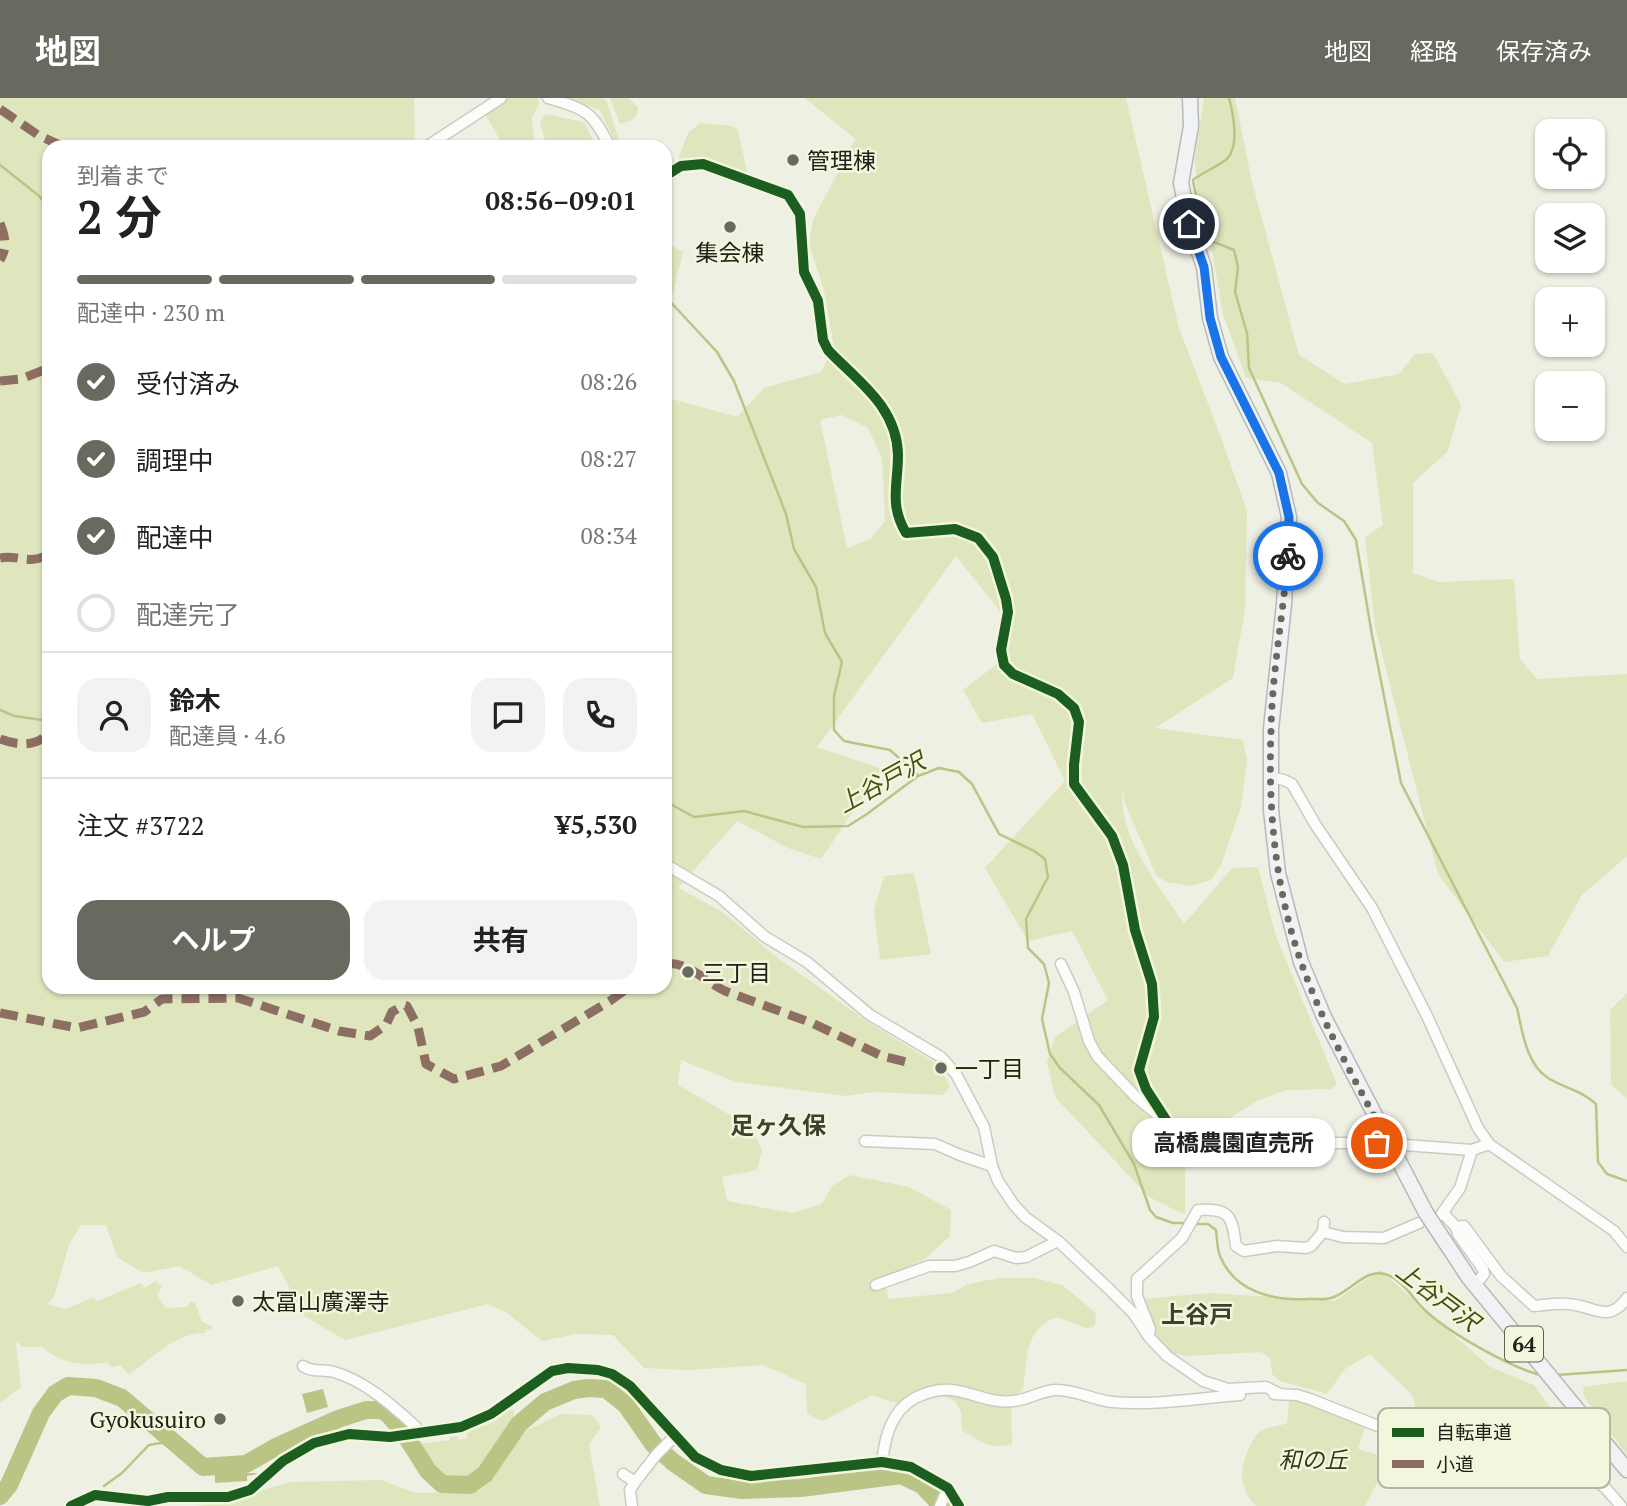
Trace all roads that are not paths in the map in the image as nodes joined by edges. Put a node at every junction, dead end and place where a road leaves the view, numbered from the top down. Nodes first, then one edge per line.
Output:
1 (501, 98) edge
2 (548, 98) edge
3 (1190, 98) edge
4 (437, 140) edge
5 (606, 140) edge
6 (672, 172) edge
7 (1270, 777) junction
8 (672, 868) edge
9 (1061, 964) dead end
10 (1168, 1123) junction
11 (865, 1141) dead end
12 (1389, 1144) junction
13 (1489, 1144) junction
14 (1472, 1150) junction
15 (992, 1166) junction
16 (1432, 1216) junction
17 (1456, 1227) junction
18 (1058, 1241) junction
19 (1627, 1247) edge
20 (876, 1285) dead end
21 (1475, 1285) junction
22 (1627, 1298) edge
23 (1149, 1337) junction
24 (303, 1366) dead end
25 (1280, 1394) junction
26 (1577, 1408) edge
27 (1378, 1426) edge
28 (416, 1434) junction
29 (675, 1437) junction
30 (1610, 1449) edge
31 (882, 1462) junction
32 (1627, 1470) edge
33 (623, 1474) dead end
34 (635, 1482) junction
35 (1606, 1488) edge
36 (945, 1497) edge
37 (71, 1506) edge
38 (632, 1506) edge
39 (959, 1506) edge
40 (1621, 1506) edge

1 - 4 street
2 - 5 street
3 - 7 main road, 64
6 - 10 street
7 - 12 main road, 64
7 - 13 street
8 - 15 street
9 - 10 street
10 - 12 street
11 - 15 street
12 - 14 street
12 - 16 main road, 64
13 - 14 street
13 - 19 street
14 - 16 street
15 - 18 street
16 - 17 street
16 - 21 main road, 64, bridge
16 - 23 street
17 - 21 street
17 - 22 street
18 - 20 street
18 - 23 street
21 - 26 main road, 64
23 - 25 street
24 - 28 street
25 - 27 street
25 - 31 street
28 - 29 street
28 - 37 street
29 - 31 street
29 - 34 street
30 - 32 main road, 64
31 - 36 street
33 - 34 street
34 - 38 street
35 - 40 street
36 - 39 street

